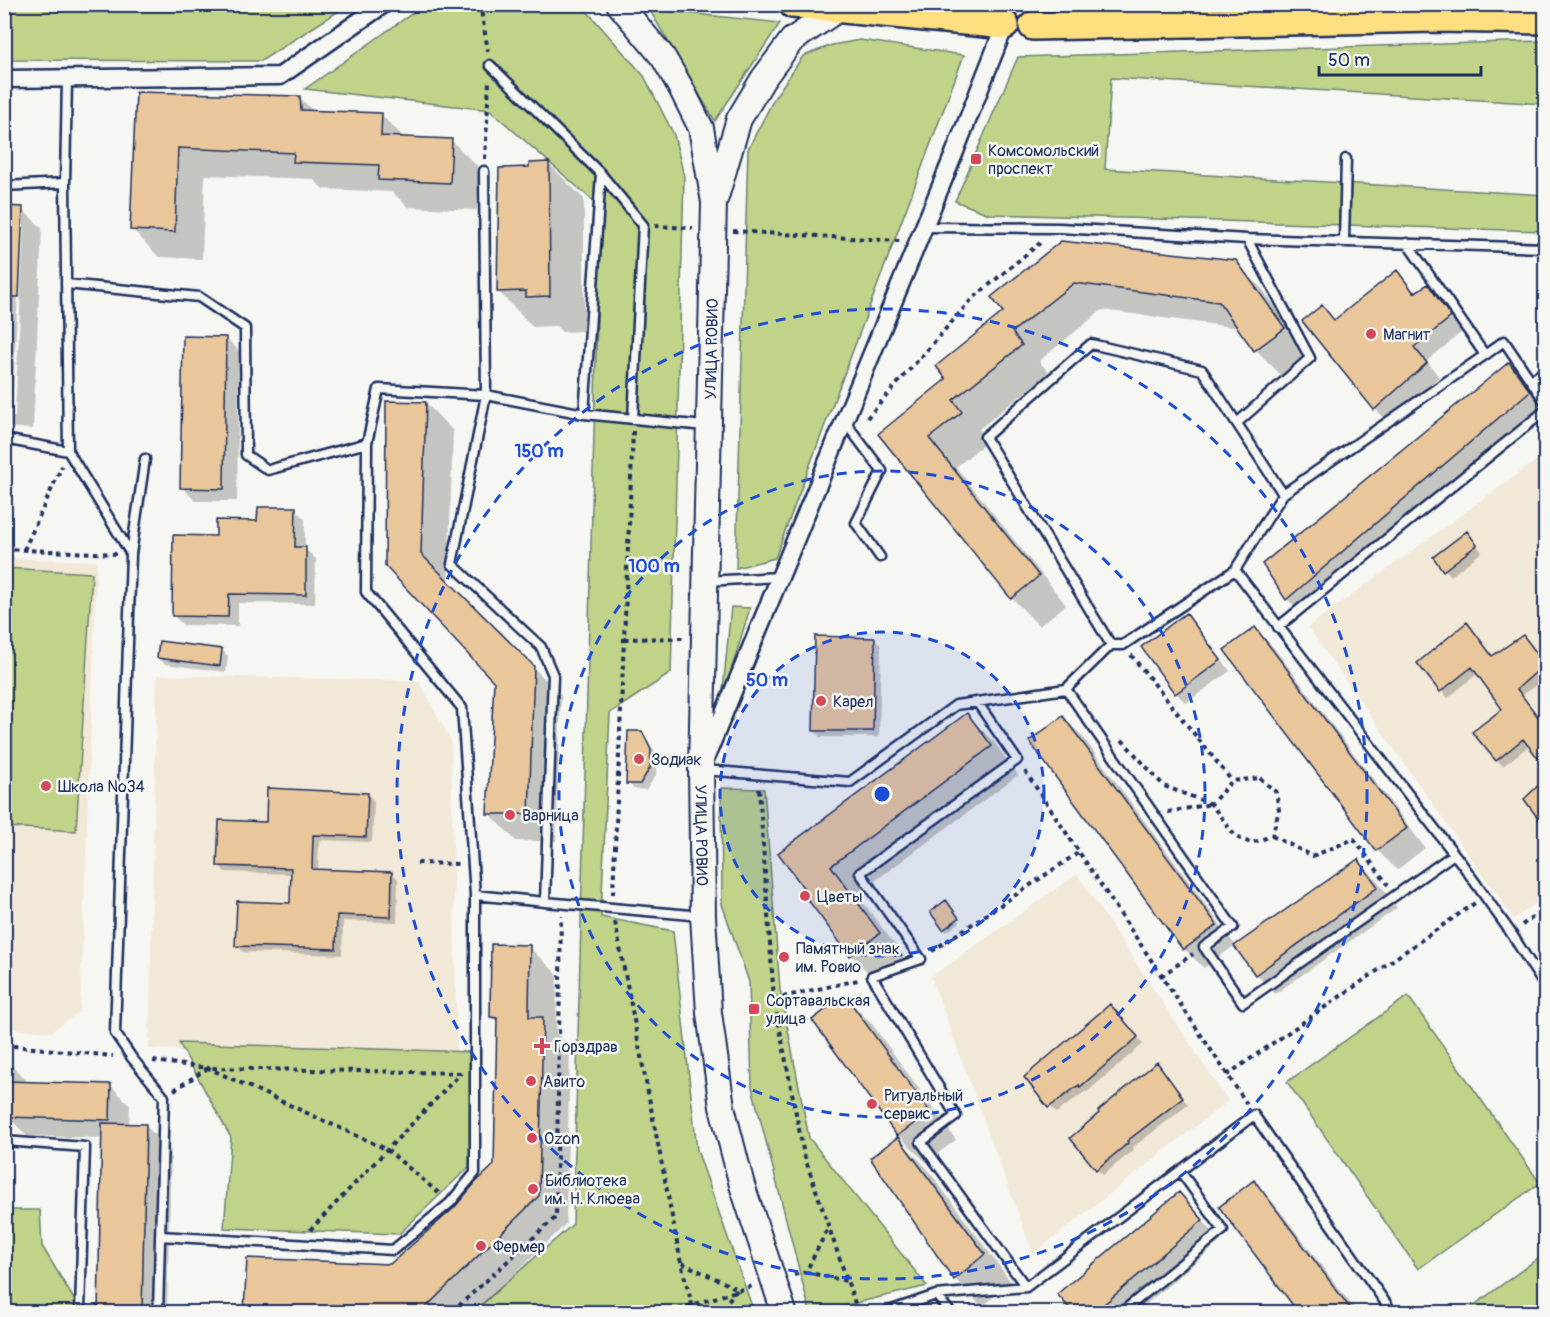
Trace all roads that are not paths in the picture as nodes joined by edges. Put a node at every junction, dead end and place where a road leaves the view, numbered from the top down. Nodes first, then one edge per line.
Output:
1 (384, 4) edge
2 (619, 4) edge
3 (793, 4) edge
4 (1054, 4) edge
5 (837, 10) junction
6 (1433, 11) edge
7 (1545, 20) edge
8 (1005, 25) junction
9 (1033, 26) junction
10 (490, 65) road end
11 (4, 79) edge
12 (67, 80) junction
13 (1347, 159) dead end
14 (484, 171) road end
15 (601, 174) junction
16 (65, 183) junction
17 (4, 186) edge
18 (714, 202) junction
19 (921, 234) junction
20 (1247, 239) junction
21 (1344, 241) junction
22 (1407, 243) junction
23 (1545, 248) edge
24 (66, 284) junction
25 (1485, 355) junction
26 (1545, 370) edge
27 (1532, 380) junction
28 (486, 395) junction
29 (1545, 403) edge
30 (1545, 410) edge
31 (584, 414) junction
32 (633, 419) junction
33 (1237, 423) junction
34 (709, 426) junction
35 (849, 427) junction
36 (4, 439) edge
37 (367, 443) junction
38 (68, 451) junction
39 (145, 459) dead end
40 (1283, 494) junction
41 (131, 554) junction
42 (880, 557) dead end
43 (1235, 570) junction
44 (780, 577) junction
45 (705, 581) junction
46 (1278, 627) junction
47 (1111, 645) junction
48 (1066, 688) junction
49 (977, 702) junction
50 (701, 769) junction
51 (1454, 854) junction
52 (475, 895) junction
53 (545, 902) junction
54 (703, 916) junction
55 (1545, 988) edge
56 (4, 1142) edge
57 (1180, 1171) junction
58 (160, 1236) junction
59 (1026, 1287) junction
60 (936, 1295) junction
61 (80, 1312) edge
62 (158, 1312) edge
63 (784, 1312) edge
64 (886, 1312) edge
65 (950, 1312) edge
66 (1122, 1312) edge
67 (1392, 1312) edge

1 - 12 street
2 - 18 main road, УЛИЦА РОВИО
3 - 5 main road
4 - 9 main road
5 - 8 main road
5 - 18 main road, УЛИЦА РОВИО
6 - 7 main road
6 - 9 main road
8 - 9 main road
8 - 19 street
10 - 15 lane
11 - 12 street
12 - 16 lane
13 - 21 lane
14 - 28 lane
15 - 31 lane
15 - 32 lane
16 - 17 lane
16 - 24 lane
18 - 34 main road, УЛИЦА РОВИО
19 - 20 lane
19 - 35 street
20 - 21 lane
20 - 33 lane
21 - 22 lane
22 - 23 lane
22 - 25 lane
24 - 37 lane
24 - 38 lane
25 - 27 lane
25 - 40 lane
26 - 27 lane
27 - 29 lane
28 - 31 lane
28 - 37 lane
28 - 53 lane
30 - 46 lane
31 - 32 lane
32 - 34 lane
33 - 40 lane
33 - 47 lane
34 - 45 main road, УЛИЦА РОВИО
35 - 42 lane
35 - 44 street
36 - 38 lane
37 - 52 lane
38 - 41 lane
39 - 41 lane
40 - 43 lane
41 - 58 lane
43 - 46 lane
43 - 47 lane
44 - 45 lane
44 - 50 street
45 - 50 main road, УЛИЦА РОВИО
46 - 51 lane
47 - 48 lane
48 - 49 lane
48 - 51 lane
49 - 50 lane
49 - 59 lane
50 - 54 main road, УЛИЦА РОВИО
51 - 55 lane
52 - 53 lane
52 - 58 lane
53 - 54 lane
54 - 63 main road, УЛИЦА РОВИО
56 - 61 lane
57 - 59 lane
57 - 66 lane
57 - 67 lane
58 - 62 lane
59 - 60 lane
60 - 64 lane
60 - 65 lane

